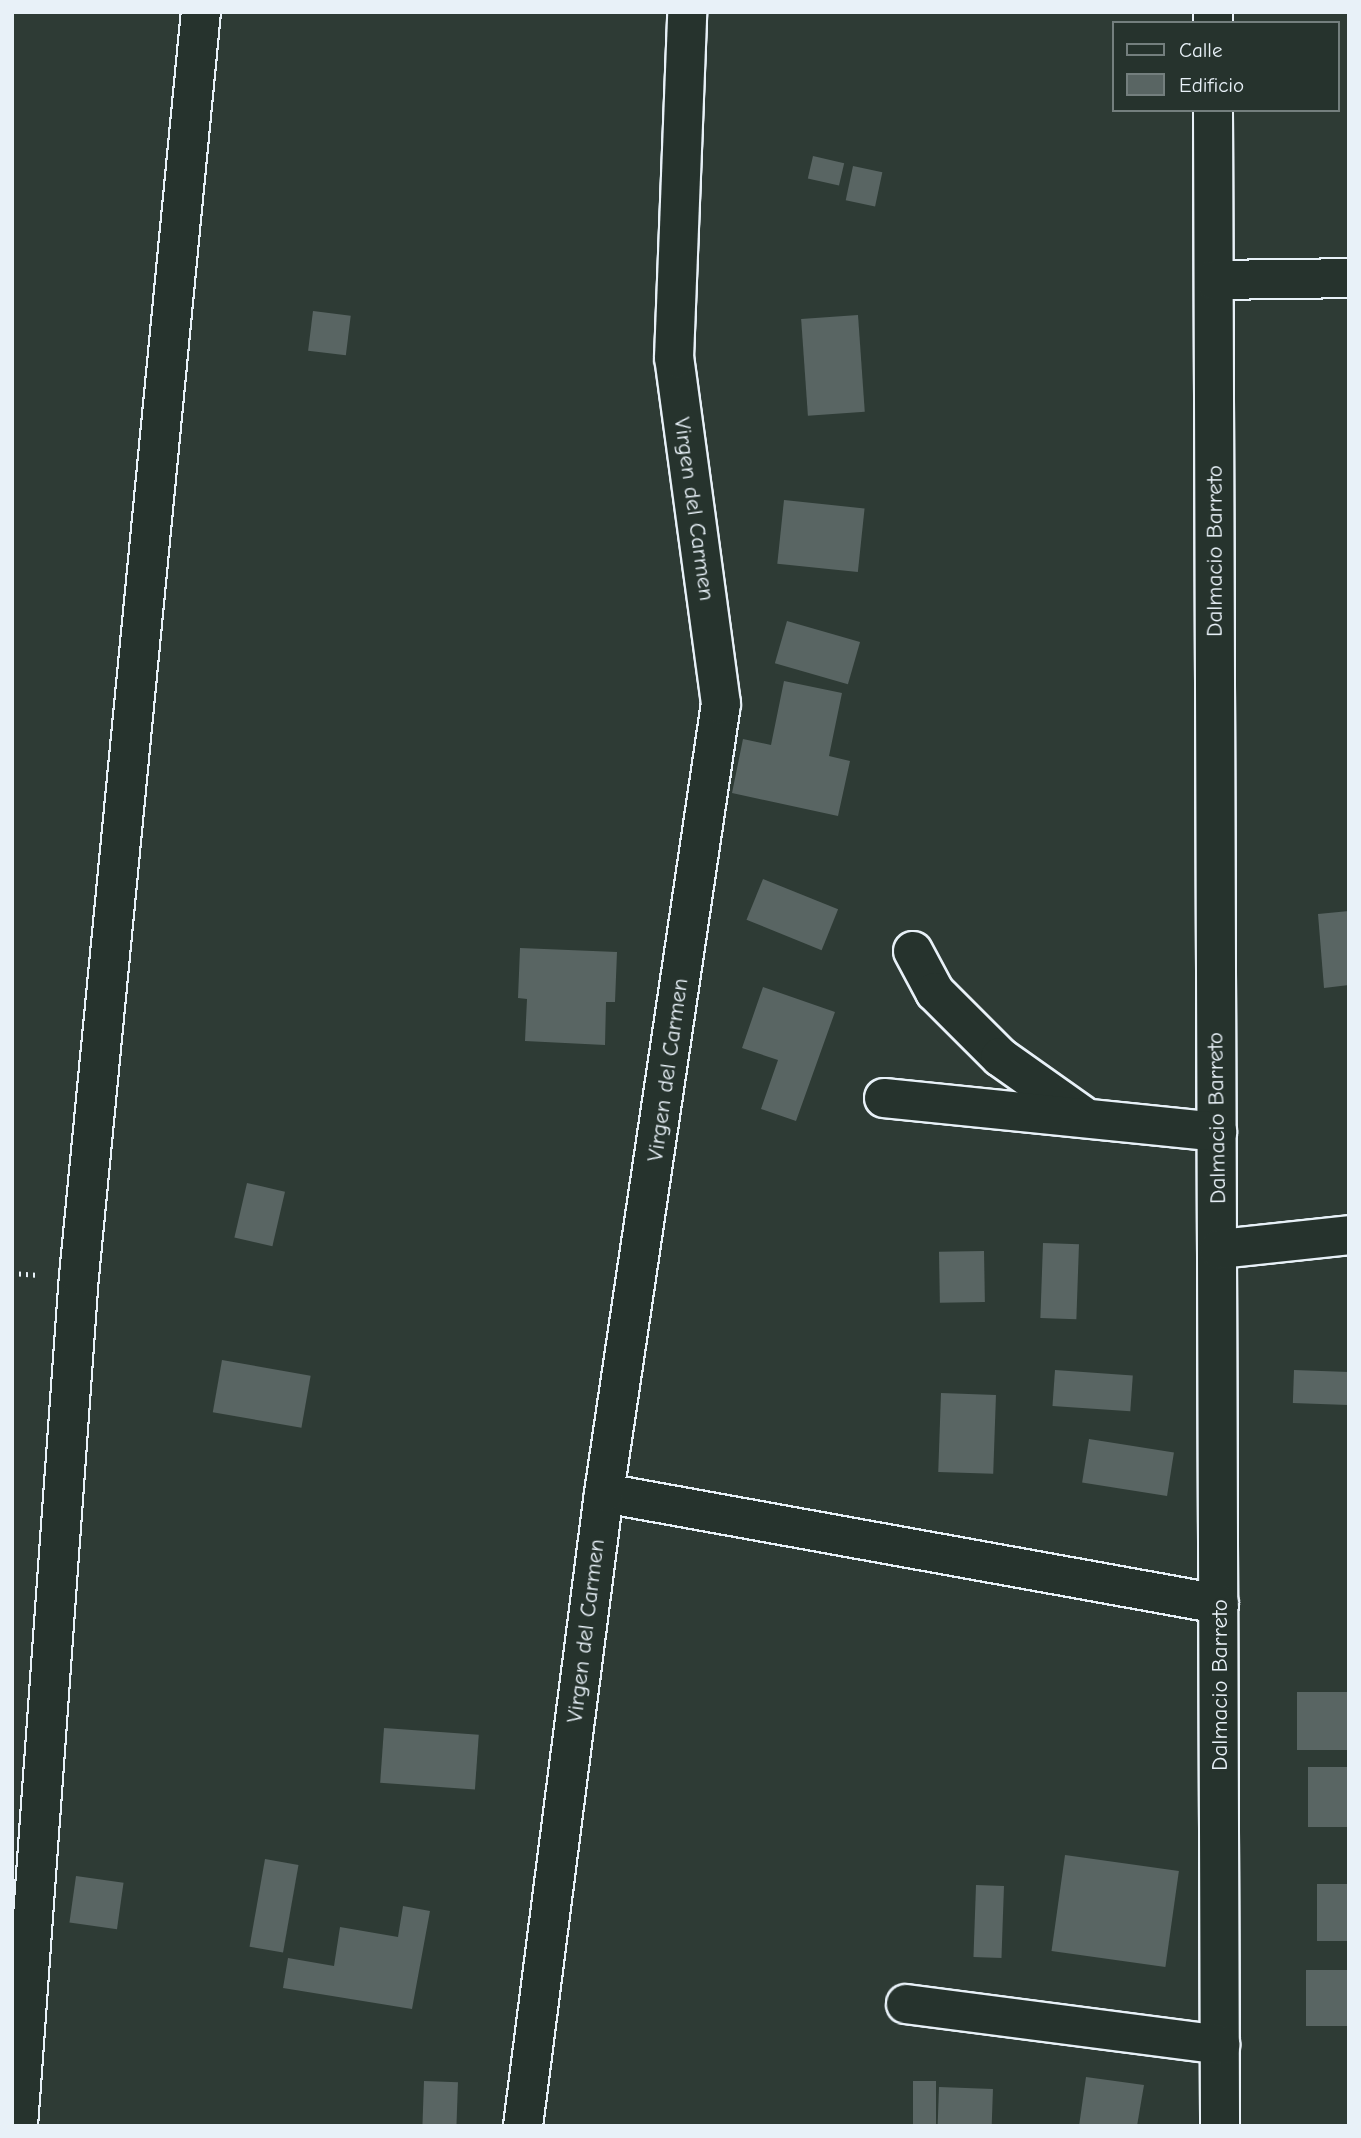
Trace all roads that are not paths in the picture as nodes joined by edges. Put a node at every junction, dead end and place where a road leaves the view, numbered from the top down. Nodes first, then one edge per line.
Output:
1 (201, 12) edge
2 (687, 12) edge
3 (1213, 112) edge
4 (1349, 278) edge
5 (1214, 280) junction
6 (913, 951) dead end
7 (884, 1098) dead end
8 (1084, 1116) junction
9 (1217, 1132) junction
10 (1349, 1235) edge
11 (1219, 1249) junction
12 (604, 1493) junction
13 (1219, 1604) junction
14 (906, 2004) dead end
15 (1220, 2045) junction
16 (18, 2126) edge
17 (523, 2126) edge
18 (1220, 2126) edge

1 - 16 street
2 - 12 street, Virgen del Carmen
3 - 5 street, Dalmacio Barreto
4 - 5 street
5 - 9 street, Dalmacio Barreto
6 - 8 street
7 - 8 street
8 - 9 street
9 - 11 street, Dalmacio Barreto
10 - 11 street
11 - 13 street, Dalmacio Barreto
12 - 13 street
12 - 17 street, Virgen del Carmen
13 - 15 street, Dalmacio Barreto
14 - 15 street
15 - 18 street, Dalmacio Barreto

